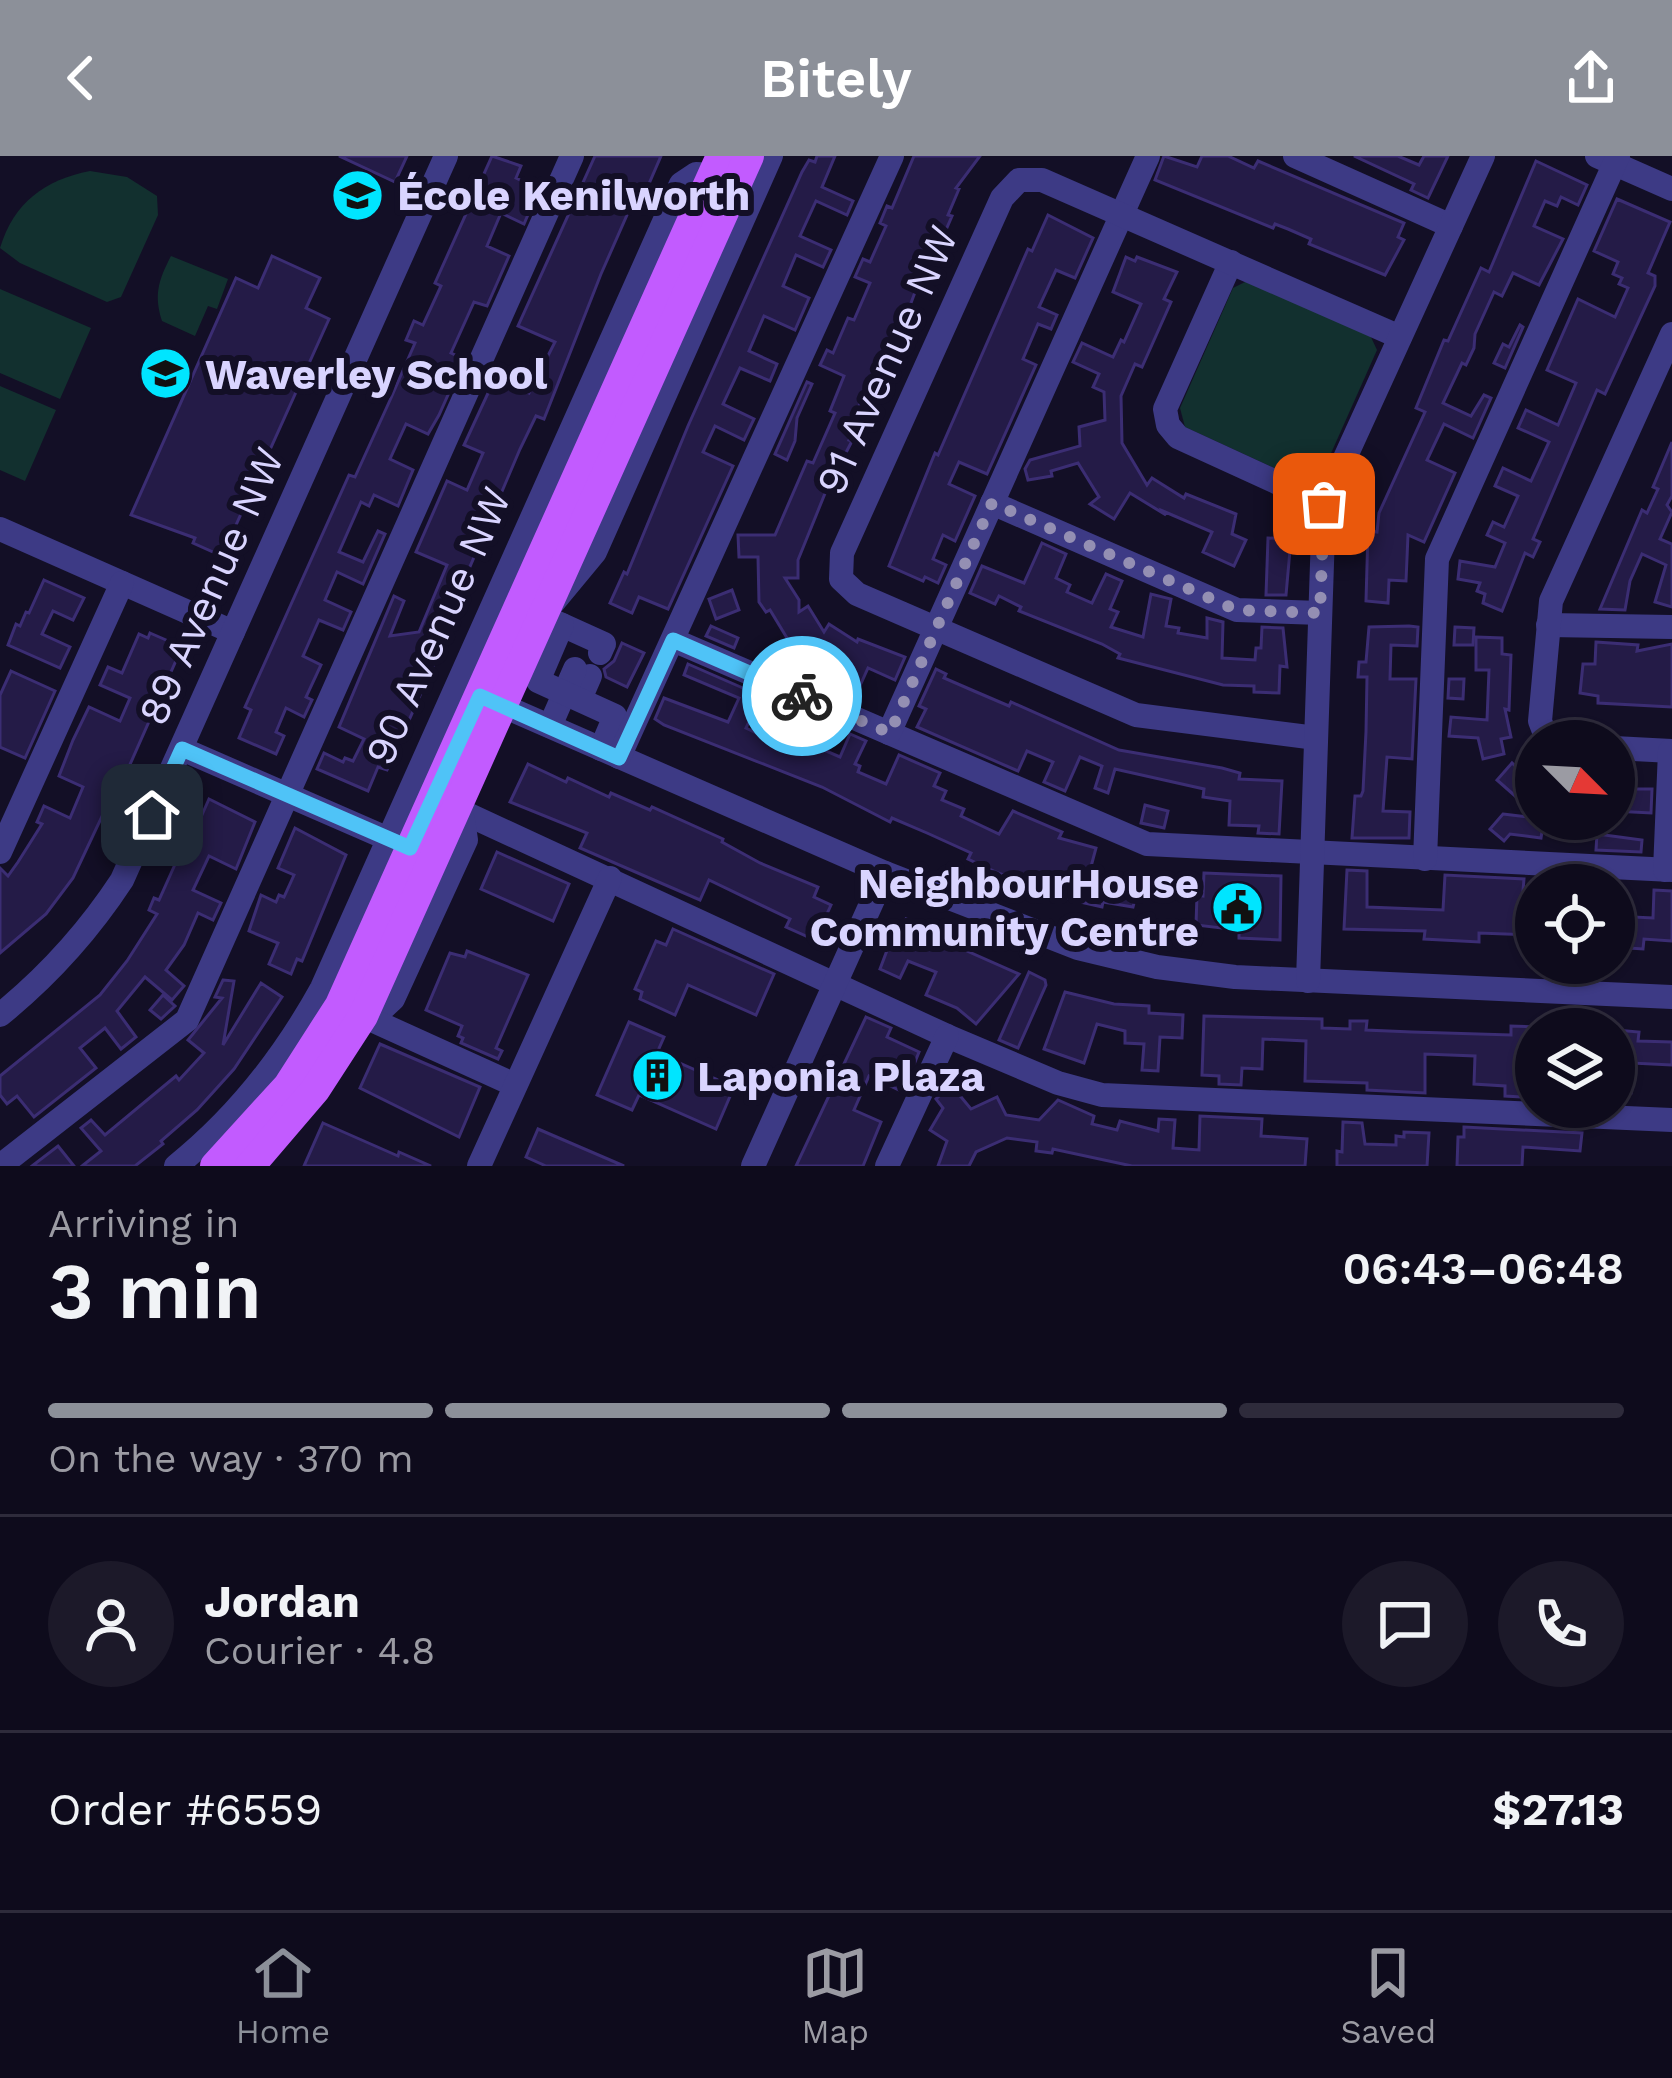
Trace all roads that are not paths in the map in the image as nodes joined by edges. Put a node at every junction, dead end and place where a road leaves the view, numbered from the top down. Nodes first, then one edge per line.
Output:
1 (446, 156) edge
2 (572, 156) edge
3 (749, 156) edge
4 (771, 156) edge
5 (892, 156) edge
6 (1148, 156) edge
7 (1295, 156) edge
8 (1483, 156) edge
9 (1610, 159) edge
10 (717, 165) edge
11 (1672, 189) edge
12 (1122, 215) junction
13 (1451, 226) junction
14 (1231, 262) junction
15 (1672, 334) edge
16 (1400, 337) junction
17 (992, 503) junction
18 (1324, 504) junction
19 (3, 538) edge
20 (122, 583) junction
21 (1320, 613) junction
22 (552, 621) junction
23 (1548, 625) junction
24 (1672, 627) edge
25 (936, 628) junction
26 (232, 632) junction
27 (673, 640) junction
28 (583, 668) junction
29 (528, 677) junction
30 (491, 701) junction
31 (1540, 720) edge
32 (550, 726) junction
33 (890, 733) junction
34 (1316, 738) junction
35 (182, 749) junction
36 (1635, 749) edge
37 (1671, 751) edge
38 (610, 753) junction
39 (287, 795) junction
40 (456, 808) junction
41 (411, 849) junction
42 (0, 851) edge
43 (1312, 854) junction
44 (1425, 859) junction
45 (1669, 870) edge
46 (884, 873) junction
47 (610, 878) junction
48 (1309, 981) junction
49 (834, 985) junction
50 (1672, 997) edge
51 (0, 1015) edge
52 (363, 1016) junction
53 (947, 1036) junction
54 (515, 1085) junction
55 (1672, 1120) edge
56 (0, 1166) edge
57 (176, 1166) edge
58 (215, 1166) edge
59 (250, 1166) edge
60 (479, 1166) edge
61 (753, 1166) edge
62 (887, 1166) edge

1 - 26 street, 89 Avenue NW
2 - 39 street
3 - 22 main road, 90 Avenue NW
4 - 22 street, 90 Avenue NW
5 - 27 street
6 - 12 street
7 - 13 street
8 - 13 street
9 - 11 street
9 - 44 street
10 - 30 main road, 90 Avenue NW
10 - 41 street, 90 Avenue NW
12 - 14 street
12 - 17 street
12 - 25 street, 91 Avenue NW
13 - 16 street
14 - 16 street
14 - 18 street
15 - 23 street
16 - 18 street
17 - 21 street
17 - 25 street
18 - 21 street
19 - 20 street
20 - 26 street
20 - 42 street
21 - 34 street
22 - 28 street
22 - 29 main road, 90 Avenue NW
23 - 24 street
23 - 31 street
25 - 33 street
25 - 34 street
26 - 35 street, 89 Avenue NW
27 - 33 street
27 - 38 street
28 - 29 street
28 - 32 street
28 - 38 street
29 - 30 main road, 90 Avenue NW
30 - 32 street
30 - 40 main road, 90 Avenue NW
30 - 41 main road, 90 Avenue NW
32 - 38 street
33 - 43 street
34 - 43 street
35 - 39 street
35 - 51 street, 89 Avenue NW
36 - 37 street
37 - 45 street
38 - 46 street
39 - 41 street
39 - 56 street
40 - 41 main road, 90 Avenue NW
40 - 47 street
40 - 52 street, 90 Avenue NW
41 - 52 main road, 90 Avenue NW
41 - 57 street, 90 Avenue NW
41 - 58 main road, 90 Avenue NW
43 - 44 street
43 - 48 street
44 - 45 street
46 - 48 street
46 - 49 street
47 - 49 street
47 - 54 street
48 - 50 street
49 - 53 street
49 - 61 street
52 - 54 street
52 - 59 main road, 90 Avenue NW
53 - 55 street
53 - 62 street
54 - 60 street

